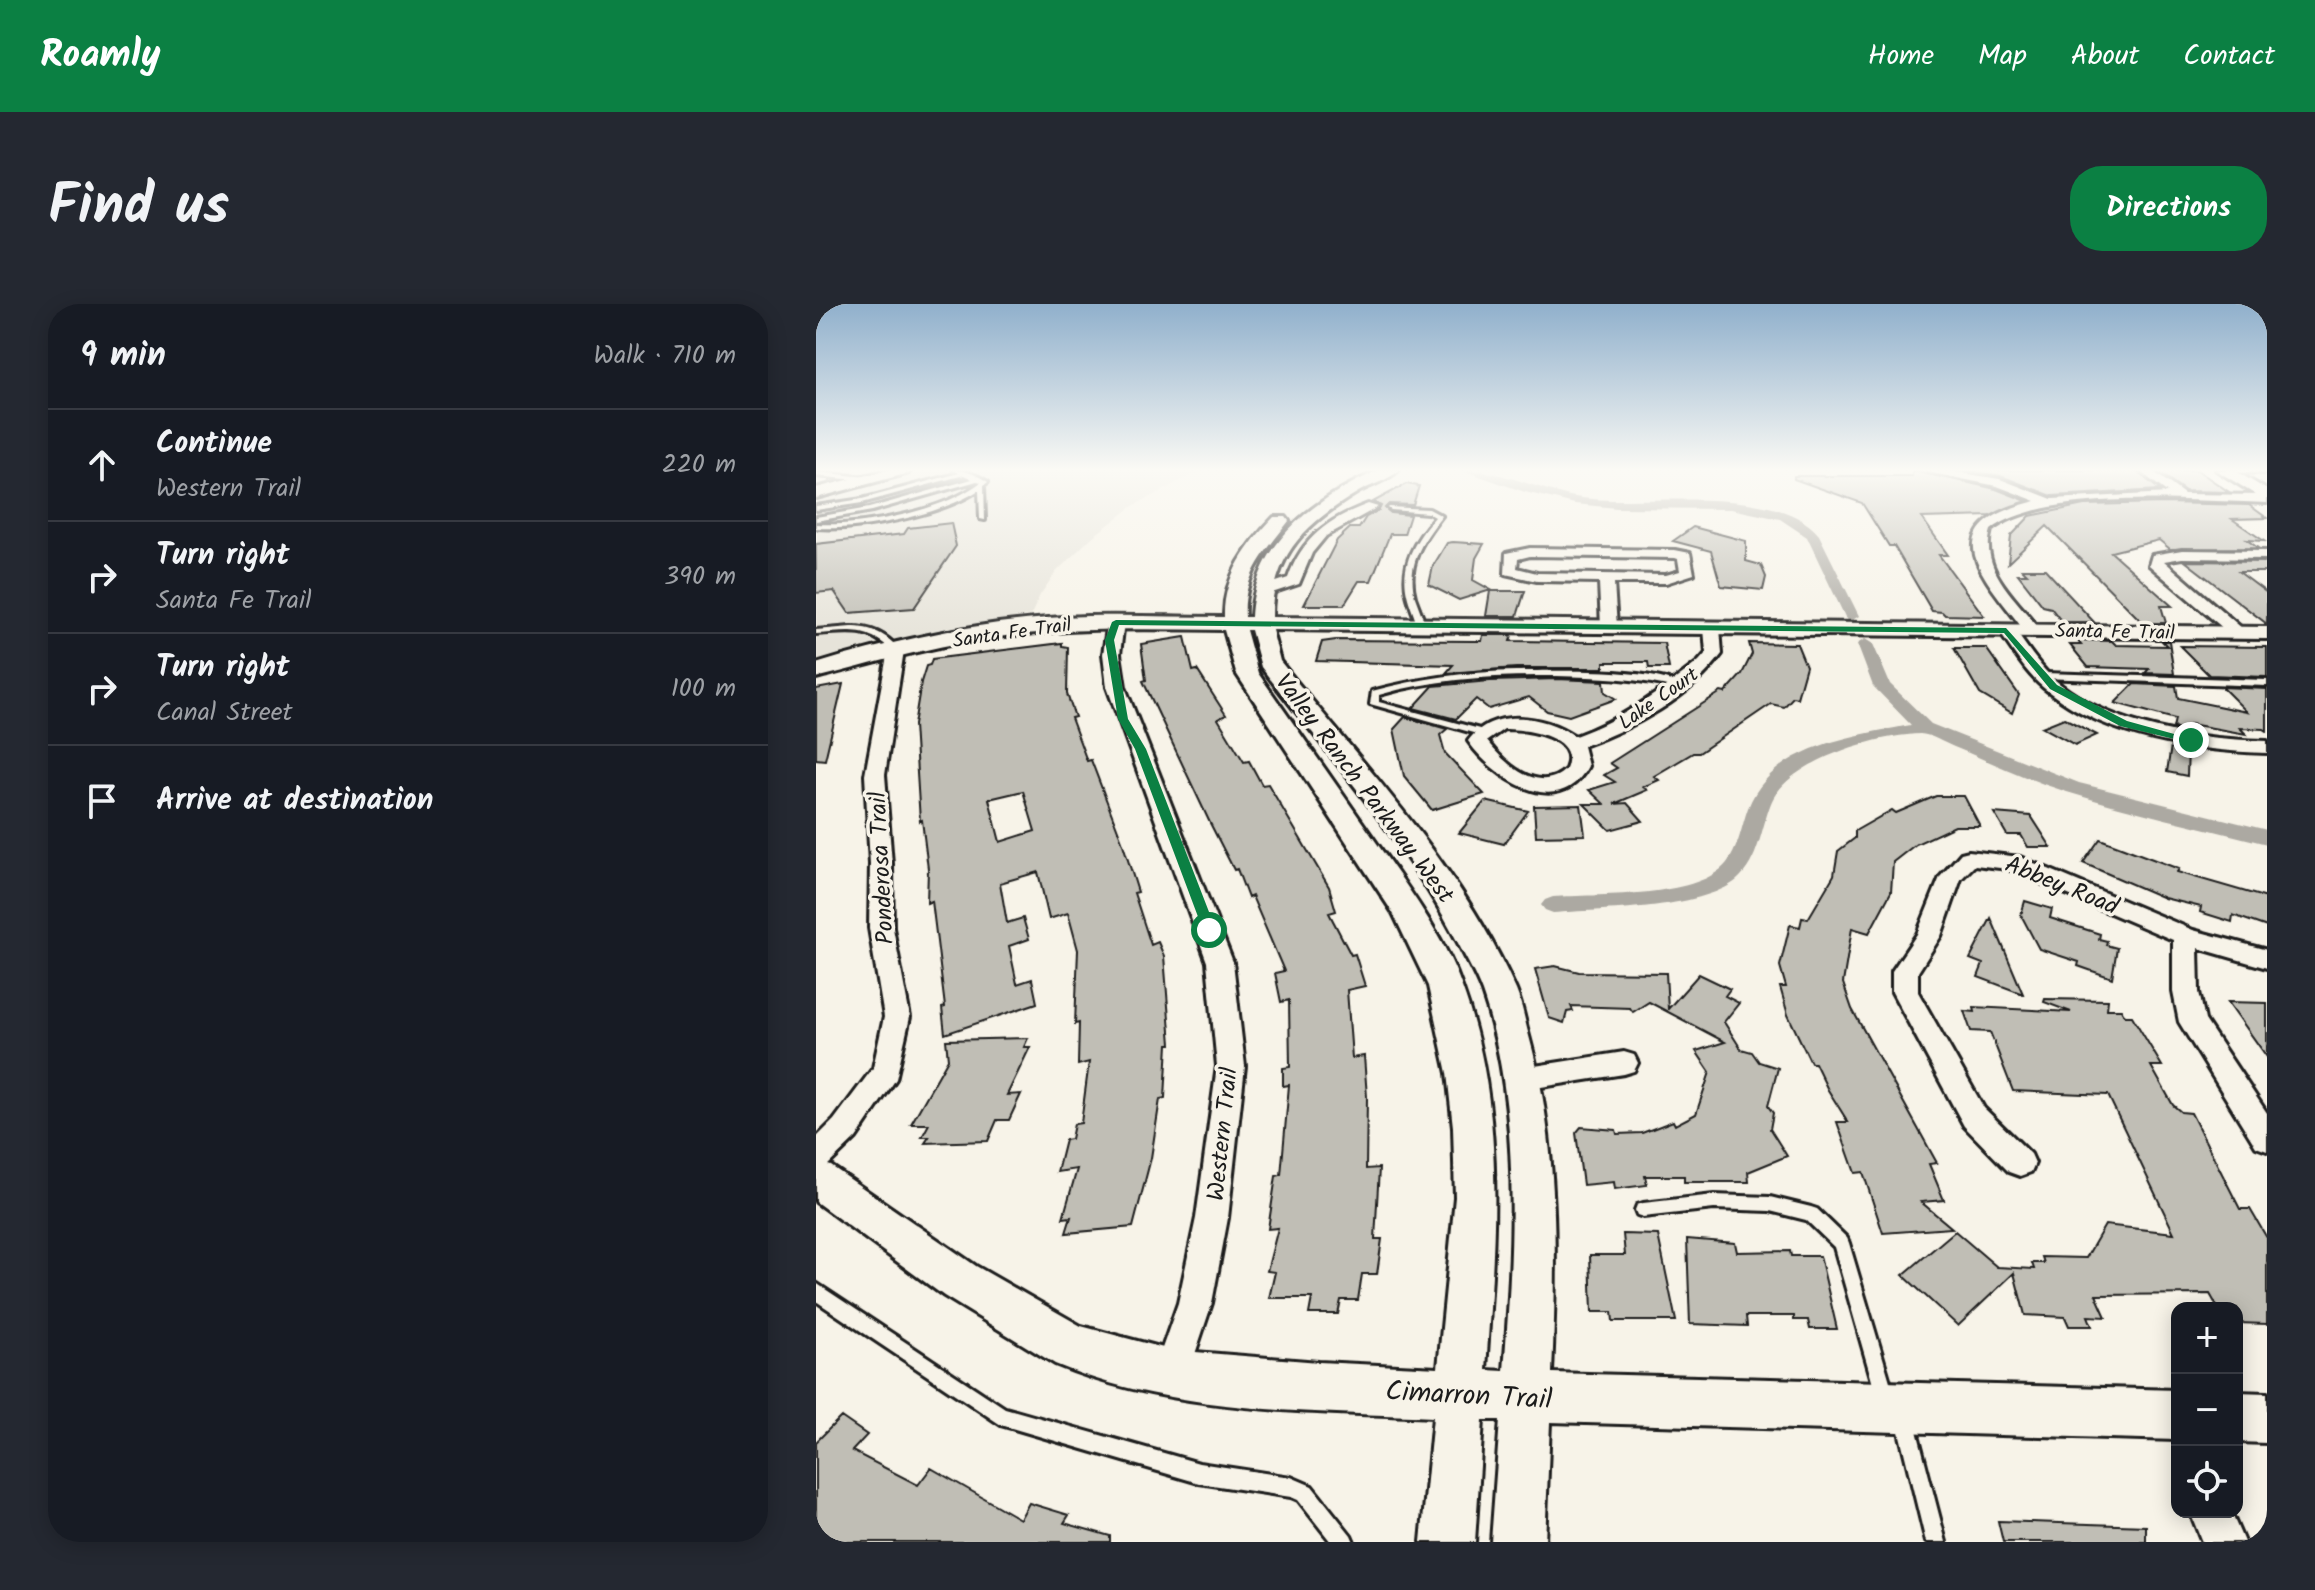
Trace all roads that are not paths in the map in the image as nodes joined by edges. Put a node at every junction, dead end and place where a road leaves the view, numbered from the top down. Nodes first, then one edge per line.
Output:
1 (1276, 528) edge
2 (1297, 528) edge
3 (1330, 528) edge
4 (1430, 528) edge
5 (1986, 528) edge
6 (2267, 555) edge
7 (1606, 578) junction
8 (1264, 591) junction
9 (1116, 622) junction
10 (1246, 624) junction
11 (1421, 625) junction
12 (1609, 627) junction
13 (1712, 628) junction
14 (2006, 630) junction
15 (2033, 631) junction
16 (816, 632) edge
17 (2237, 632) junction
18 (2267, 633) edge
19 (896, 650) junction
20 (816, 671) edge
21 (2044, 676) junction
22 (2267, 683) edge
23 (1679, 686) junction
24 (1484, 733) junction
25 (1572, 744) junction
26 (2267, 747) edge
27 (2185, 936) junction
28 (2267, 959) edge
29 (1624, 1063) dead end
30 (1522, 1079) junction
31 (2267, 1138) edge
32 (816, 1157) edge
33 (2020, 1163) dead end
34 (816, 1179) edge
35 (1643, 1210) dead end
36 (816, 1291) edge
37 (1171, 1374) junction
38 (1460, 1394) junction
39 (1526, 1397) junction
40 (1896, 1408) junction
41 (2243, 1417) edge
42 (2267, 1418) edge
43 (2171, 1422) edge
44 (2213, 1518) edge
45 (1344, 1542) edge
46 (1448, 1542) edge
47 (1518, 1542) edge
48 (1936, 1542) edge
49 (2223, 1542) edge

1 - 10 main road, Valley Ranch Parkway West
2 - 8 main road, Valley Ranch Parkway West
3 - 8 street
4 - 11 lane
5 - 15 street
6 - 17 street
7 - 7 street
7 - 12 street
8 - 10 main road, Valley Ranch Parkway West
9 - 10 main road, Santa Fe Trail
9 - 19 main road, Santa Fe Trail
9 - 37 street, Western Trail
10 - 11 main road, Santa Fe Trail
10 - 30 main road, Valley Ranch Parkway West
10 - 38 main road, Valley Ranch Parkway West
11 - 12 main road, Santa Fe Trail
12 - 13 main road, Santa Fe Trail
13 - 14 main road, Santa Fe Trail
13 - 23 street, Lake Court
14 - 15 main road, Santa Fe Trail
14 - 21 street
15 - 17 main road, Santa Fe Trail
16 - 19 lane
17 - 18 main road, Santa Fe Trail
19 - 20 main road, Santa Fe Trail
19 - 32 street, Ponderosa Trail
21 - 22 lane
21 - 26 street
23 - 24 lane
23 - 25 street, Lake Court
24 - 25 street
24 - 25 street
27 - 28 street, Abbey Road
27 - 31 street
27 - 33 street, Abbey Road
29 - 30 street
30 - 39 main road, Valley Ranch Parkway West
34 - 37 main road, Cimarron Trail
35 - 40 lane
36 - 45 lane
37 - 38 main road, Cimarron Trail
38 - 39 main road, Cimarron Trail
38 - 46 main road, Valley Ranch Parkway West
39 - 40 main road, Cimarron Trail
39 - 47 main road, Valley Ranch Parkway West
40 - 43 main road, Cimarron Trail
40 - 48 lane
41 - 42 main road
44 - 49 street

